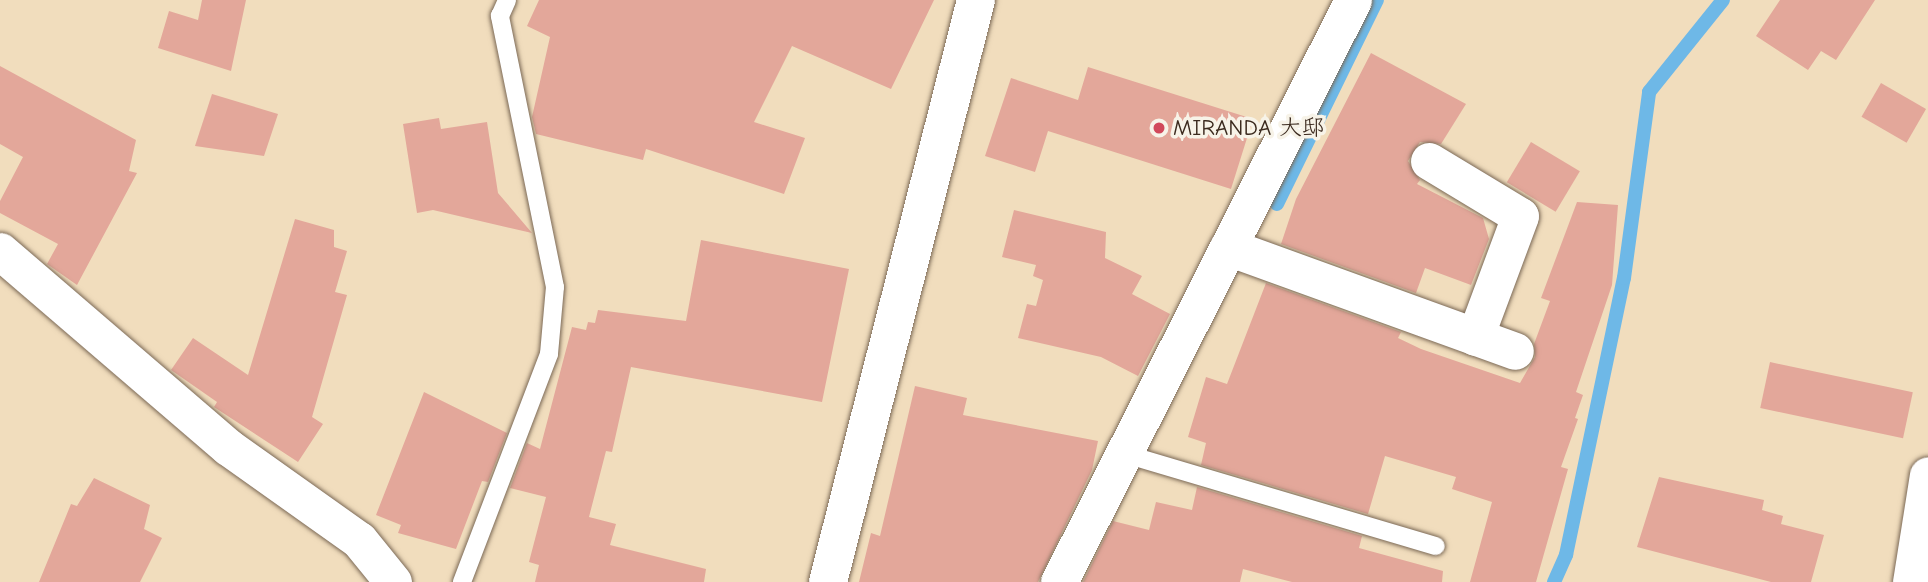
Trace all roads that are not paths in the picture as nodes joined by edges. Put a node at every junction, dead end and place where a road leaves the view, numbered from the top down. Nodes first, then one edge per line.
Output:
1 (507, 0) edge
2 (976, 0) edge
3 (1353, 0) edge
4 (1429, 161) dead end
5 (1228, 247) junction
6 (0, 251) edge
7 (1475, 337) junction
8 (1514, 351) dead end
9 (1125, 454) junction
10 (1928, 475) edge
11 (1436, 545) dead end
12 (393, 582) edge
13 (462, 582) edge
14 (828, 582) edge
15 (1059, 582) edge
16 (1911, 582) edge

1 - 13 lane
2 - 14 street
3 - 5 street
4 - 7 street
5 - 7 street
5 - 9 street
6 - 12 street
7 - 8 street
9 - 11 lane
9 - 15 street
10 - 16 street

